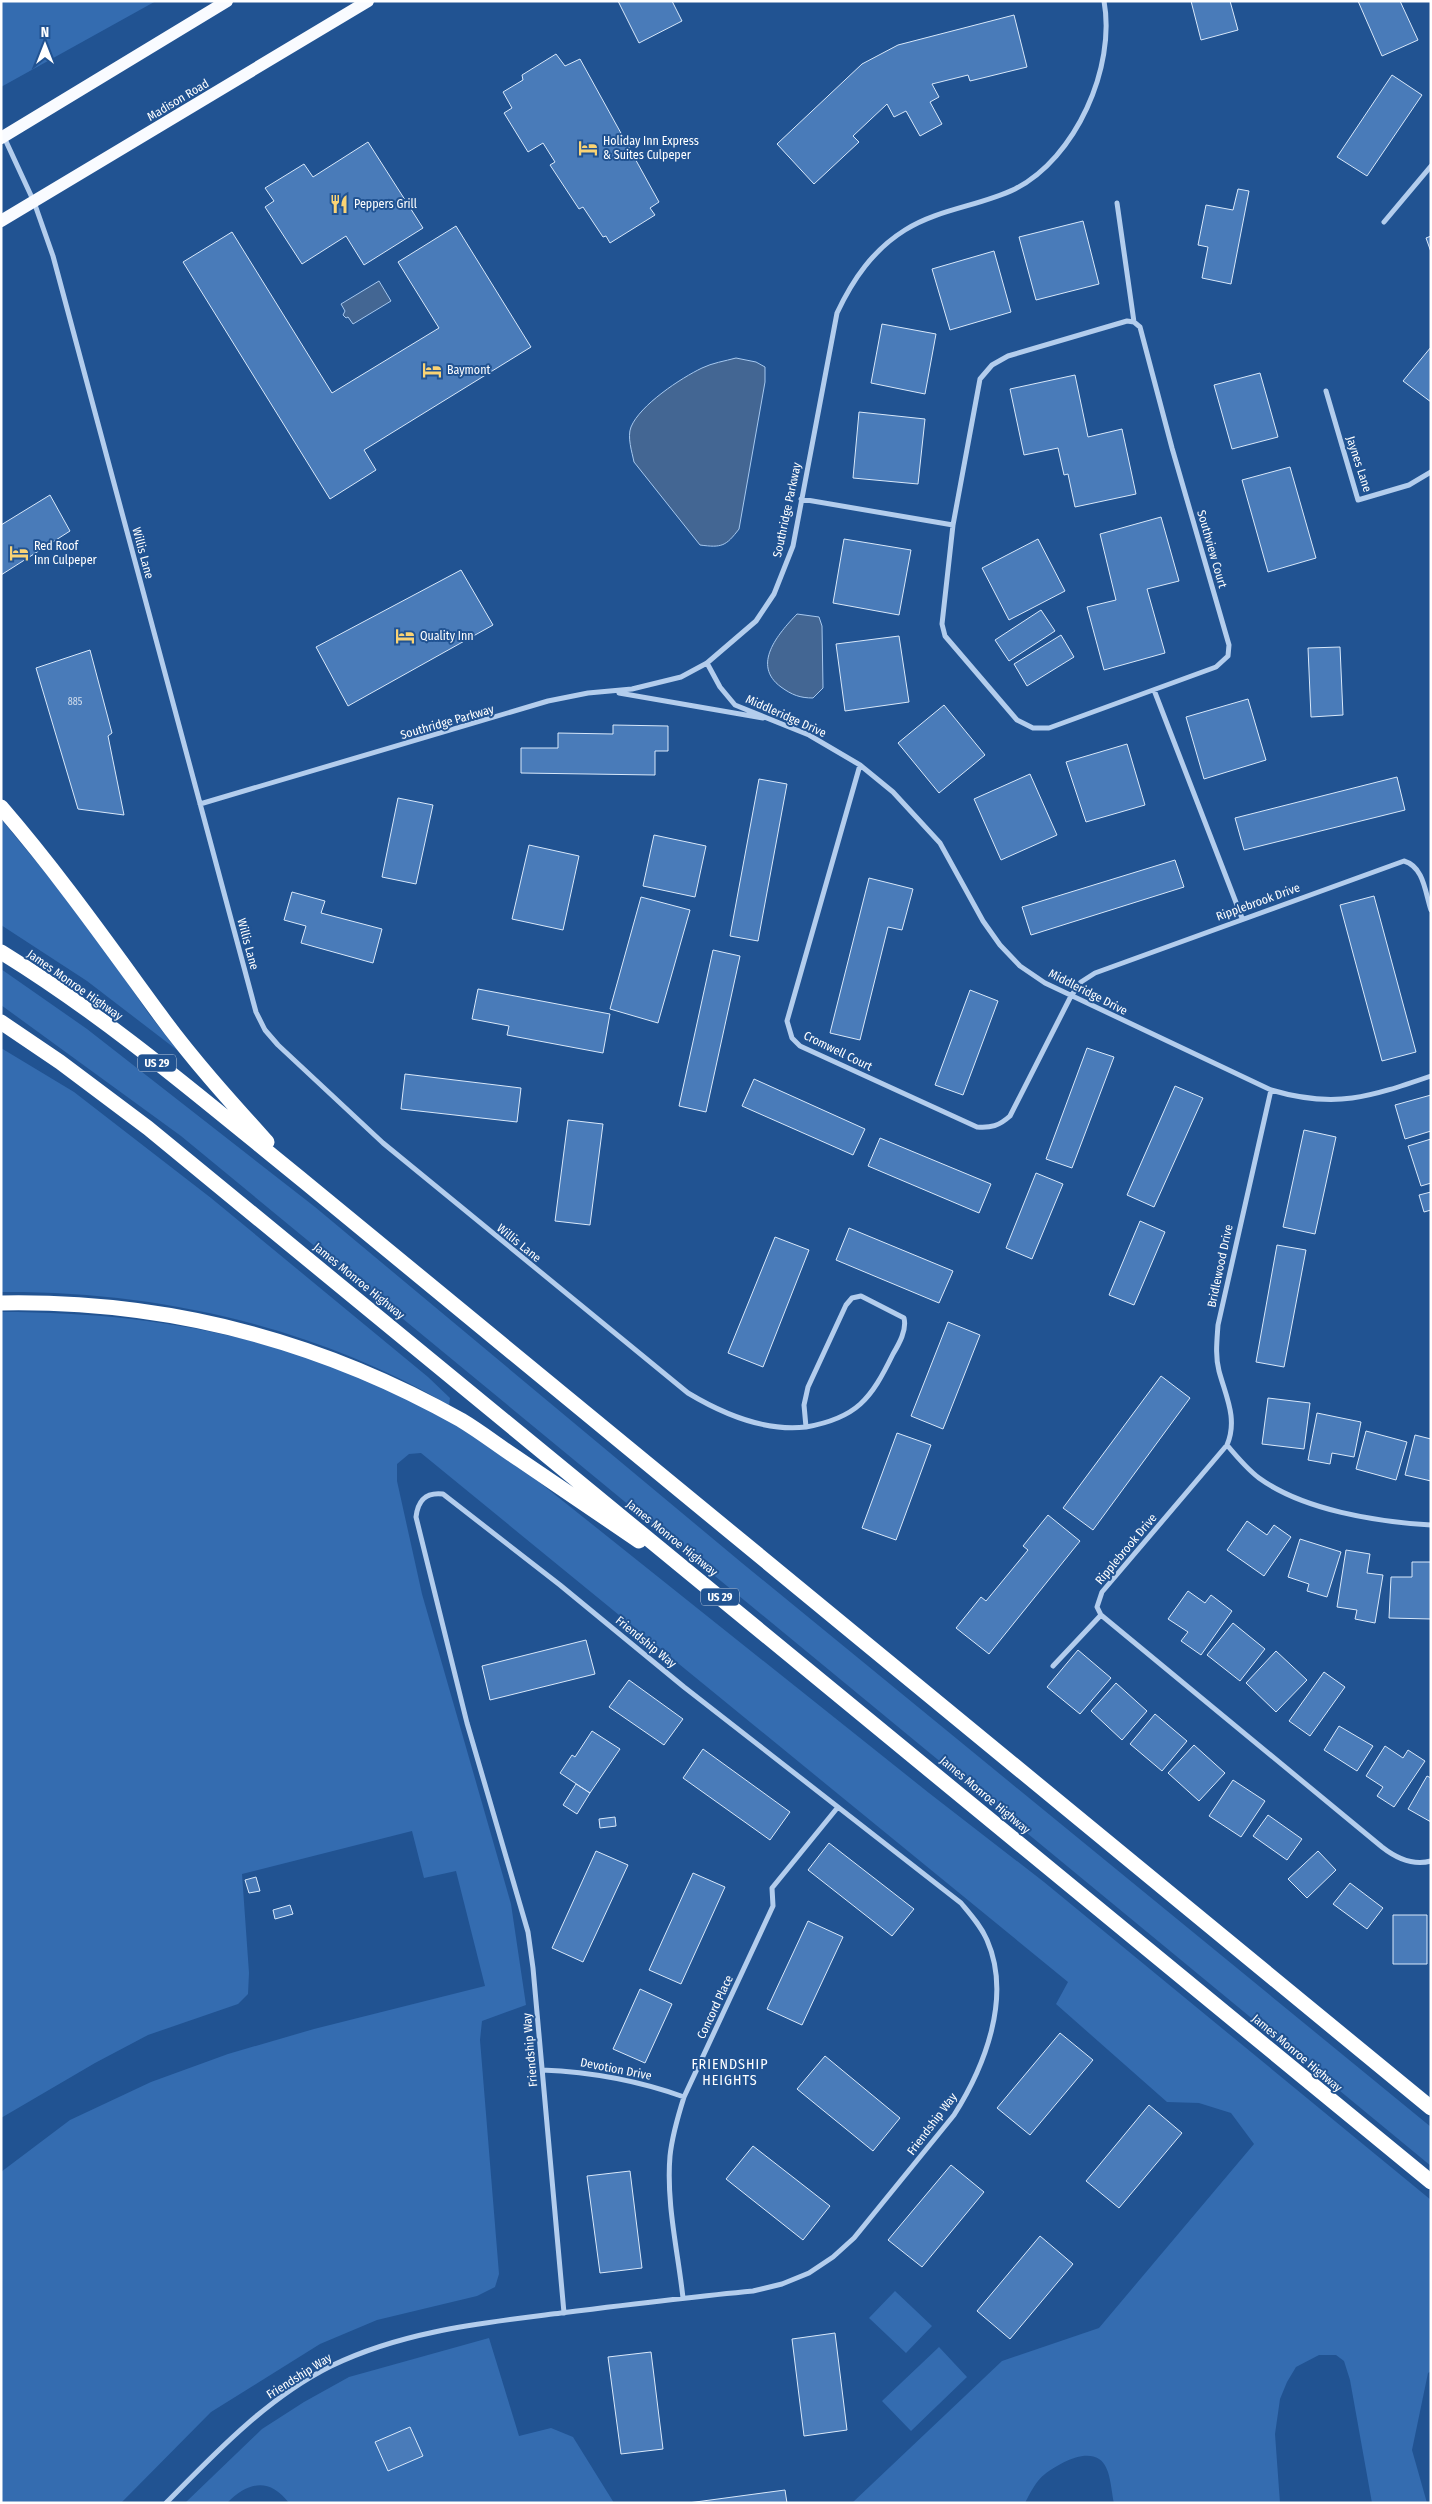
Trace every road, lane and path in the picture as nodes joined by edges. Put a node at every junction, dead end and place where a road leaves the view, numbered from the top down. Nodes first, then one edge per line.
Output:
1 (227, 1) edge
2 (368, 1) edge
3 (1104, 1) edge
4 (2, 137) edge
5 (1431, 166) edge
6 (34, 202) junction
7 (1117, 203) dead end
8 (1, 221) edge
9 (1384, 222) dead end
10 (1134, 322) junction
11 (1326, 391) dead end
12 (1431, 472) edge
13 (801, 499) junction
14 (953, 525) junction
15 (707, 663) junction
16 (1154, 690) junction
17 (611, 691) junction
18 (774, 720) junction
19 (860, 765) junction
20 (200, 804) junction
21 (1, 807) edge
22 (1431, 910) edge
23 (1242, 918) junction
24 (1, 952) edge
25 (1071, 996) junction
26 (1, 1022) edge
27 (1431, 1076) edge
28 (1271, 1090) junction
29 (306, 1183) junction
30 (1, 1303) edge
31 (806, 1428) junction
32 (1227, 1446) junction
33 (1431, 1525) edge
34 (722, 1598) junction
35 (1101, 1615) junction
36 (1053, 1666) dead end
37 (838, 1807) junction
38 (1431, 1861) edge
39 (542, 2070) junction
40 (684, 2096) junction
41 (1431, 2108) edge
42 (1431, 2182) edge
43 (683, 2298) junction
44 (564, 2313) junction
45 (166, 2503) edge

1 - 4 main road
2 - 6 main road, Madison Road
3 - 13 street, Southridge Parkway
4 - 6 street, Willis Lane
5 - 9 street
6 - 8 main road, Madison Road
6 - 20 street, Willis Lane
7 - 10 street
10 - 14 street, Southview Court
10 - 16 street, Southview Court
11 - 12 street, Jaynes Lane
13 - 14 street
13 - 15 street, Southridge Parkway
14 - 16 street, Southview Court
15 - 17 street, Southridge Parkway
15 - 18 street, Middleridge Drive
16 - 23 street
17 - 18 street
17 - 20 street, Southridge Parkway
18 - 19 street, Middleridge Drive
19 - 25 street, Middleridge Drive
19 - 25 street, Cromwell Court
20 - 31 street, Willis Lane
21 - 29 highway
22 - 23 street, Ripplebrook Drive
23 - 25 street, Ripplebrook Drive
24 - 29 highway, James Monroe Highway / US 29
25 - 28 street, Middleridge Drive
26 - 34 highway, James Monroe Highway / US 29
27 - 28 street, Middleridge Drive
28 - 32 street, Bridlewood Drive
29 - 41 highway, James Monroe Highway / US 29
30 - 34 highway
31 - 31 street, Willis Lane
32 - 33 street
32 - 35 street, Ripplebrook Drive
34 - 42 highway, James Monroe Highway / US 29
35 - 36 street
35 - 38 street
37 - 39 street, Friendship Way
37 - 40 street, Concord Place
37 - 43 street, Friendship Way
39 - 40 street, Devotion Drive
39 - 44 street, Friendship Way
40 - 43 street, Concord Place
43 - 44 street, Friendship Way
44 - 45 street, Friendship Way

